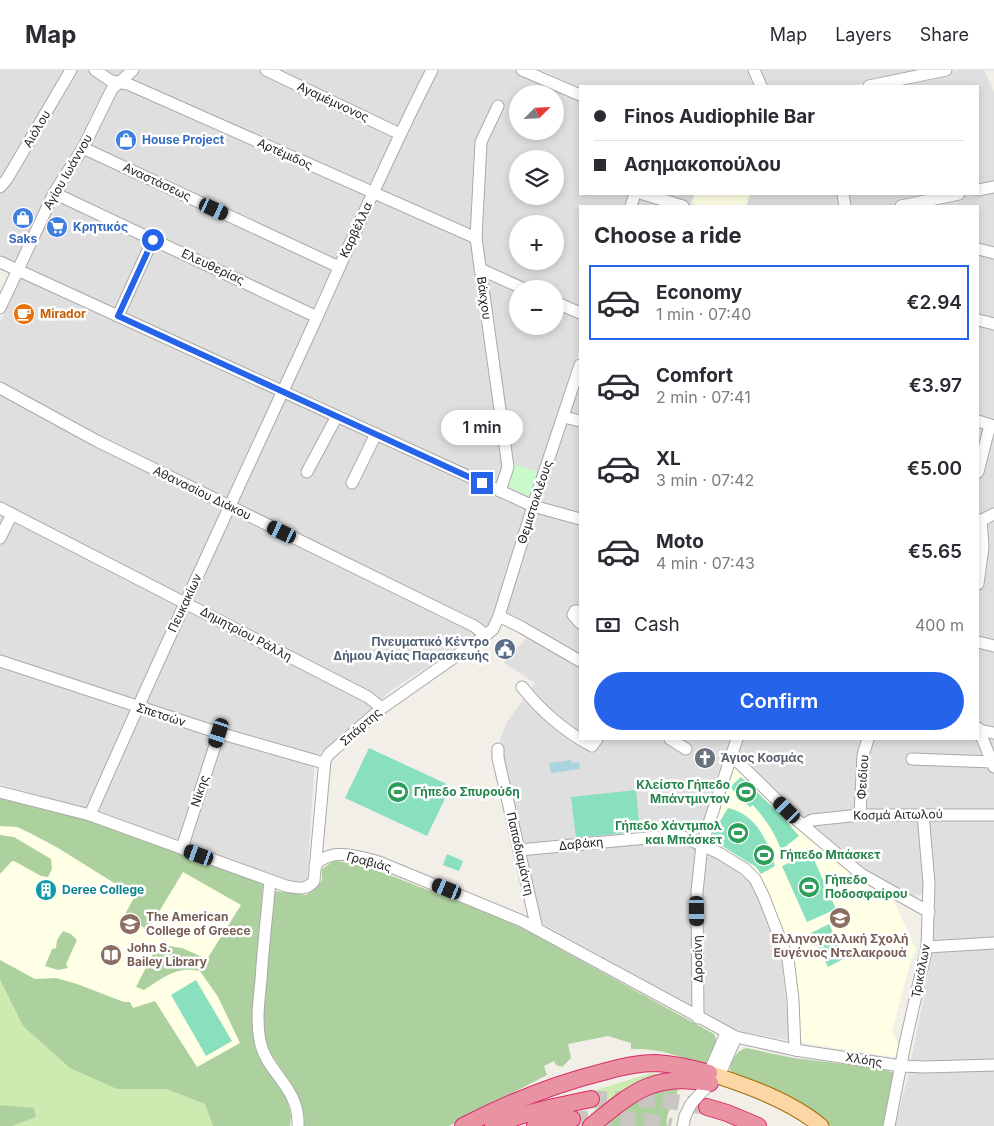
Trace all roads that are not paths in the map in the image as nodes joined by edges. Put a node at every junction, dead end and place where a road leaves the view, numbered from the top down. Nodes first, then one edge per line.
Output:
1 (71, 70) edge
2 (94, 70) edge
3 (133, 70) edge
4 (266, 70) edge
5 (432, 70) edge
6 (522, 70) edge
7 (754, 70) edge
8 (946, 70) edge
9 (932, 71) edge
10 (890, 76) edge
11 (120, 82) junction
12 (761, 85) edge
13 (870, 85) edge
14 (579, 95) edge
15 (498, 106) dead end
16 (400, 134) junction
17 (83, 148) junction
18 (0, 187) edge
19 (994, 187) edge
20 (979, 190) edge
21 (54, 193) junction
22 (373, 194) junction
23 (646, 195) edge
24 (954, 195) edge
25 (680, 205) edge
26 (905, 205) edge
27 (476, 238) junction
28 (153, 240) junction
29 (979, 249) edge
30 (994, 254) edge
31 (0, 262) edge
32 (339, 267) junction
33 (480, 269) junction
34 (17, 270) junction
35 (509, 282) edge
36 (564, 306) edge
37 (0, 308) edge
38 (579, 313) edge
39 (118, 316) junction
40 (317, 317) junction
41 (979, 320) edge
42 (994, 324) edge
43 (579, 368) edge
44 (0, 388) edge
45 (282, 392) junction
46 (337, 416) junction
47 (564, 417) junction
48 (979, 421) edge
49 (579, 422) edge
50 (992, 425) edge
51 (376, 434) junction
52 (979, 469) edge
53 (307, 472) dead end
54 (352, 483) dead end
55 (500, 492) junction
56 (229, 506) junction
57 (533, 506) junction
58 (0, 508) edge
59 (12, 514) junction
60 (994, 514) edge
61 (579, 519) edge
62 (979, 521) edge
63 (0, 538) edge
64 (979, 577) edge
65 (186, 602) junction
66 (578, 611) edge
67 (499, 616) junction
68 (579, 622) edge
69 (486, 636) junction
70 (979, 642) edge
71 (994, 646) edge
72 (579, 659) edge
73 (0, 661) edge
74 (522, 687) dead end
75 (137, 707) junction
76 (382, 708) junction
77 (979, 730) edge
78 (979, 732) edge
79 (219, 733) junction
80 (994, 733) edge
81 (579, 739) edge
82 (581, 740) edge
83 (596, 740) edge
84 (672, 740) edge
85 (736, 740) edge
86 (868, 740) edge
87 (498, 749) dead end
88 (686, 749) dead end
89 (731, 755) junction
90 (912, 760) dead end
91 (324, 763) junction
92 (993, 764) edge
93 (0, 792) edge
94 (923, 814) junction
95 (994, 814) edge
96 (90, 815) junction
97 (860, 815) junction
98 (803, 826) junction
99 (702, 844) junction
100 (182, 848) junction
101 (519, 850) junction
102 (315, 865) junction
103 (270, 881) junction
104 (929, 912) junction
105 (537, 929) junction
106 (994, 943) edge
107 (927, 947) junction
108 (698, 1018) junction
109 (731, 1035) junction
110 (795, 1050) junction
111 (994, 1065) edge
112 (901, 1066) junction
113 (713, 1078) junction
114 (591, 1100) tunnel mouth
115 (572, 1119) tunnel mouth
116 (298, 1126) edge
117 (463, 1126) edge
118 (494, 1126) edge
119 (535, 1126) edge
120 (591, 1126) edge
121 (683, 1126) edge
122 (728, 1126) edge
123 (758, 1126) edge
124 (805, 1126) edge
125 (821, 1126) edge
126 (889, 1126) edge

1 - 18 street, Αιόλου
2 - 11 street, Αρτέμιδος
3 - 11 street, Αγίου Ιωάννου
4 - 16 street, Αγαμέμνονος
5 - 16 street, Καρβέλλα
6 - 14 street
7 - 12 street
8 - 9 street
9 - 10 street
10 - 13 street
11 - 17 street, Αγίου Ιωάννου
11 - 22 street, Αρτέμιδος
15 - 27 street, Βάκχου
16 - 22 street, Καρβέλλα
17 - 21 street, Αγίου Ιωάννου
17 - 32 street, Αναστάσεως
19 - 20 street
21 - 28 street, Ελευθερίας
21 - 34 street, Αγίου Ιωάννου
22 - 27 street, Αρτέμιδος
22 - 32 street, Καρβέλλα
23 - 25 street
24 - 26 street
27 - 33 street, Βάκχου
28 - 39 street
28 - 40 street, Ελευθερίας
29 - 30 street
31 - 34 street
32 - 40 street, Καρβέλλα
33 - 35 street
33 - 55 street, Βάκχου
34 - 37 street, Αγίου Ιωάννου
34 - 39 street
36 - 38 street
39 - 45 street
40 - 45 street, Καρβέλλα
41 - 42 street
43 - 47 street, Θεμιστοκλέους
44 - 56 street, Αθανασίου Διάκου
45 - 46 street
45 - 56 street, Πευκακίων
46 - 51 street
46 - 53 street
47 - 49 street
47 - 57 street, Θεμιστοκλέους
48 - 50 street
50 - 52 street
51 - 54 street
51 - 55 street
55 - 57 street
56 - 65 street, Πευκακίων
56 - 69 street, Αθανασίου Διάκου
57 - 61 street
57 - 67 street, Θεμιστοκλέους
58 - 59 street, Δημητρίου Ράλλη
59 - 63 street
59 - 65 street, Δημητρίου Ράλλη
60 - 62 street
62 - 64 street
65 - 75 street, Πευκακίων
65 - 76 street, Δημητρίου Ράλλη
66 - 68 street
67 - 69 street, Θεμιστοκλέους
67 - 72 street
69 - 76 street, Σπάρτης
70 - 71 street
73 - 75 street, Σπετσών
74 - 81 street
75 - 79 street, Σπετσών
75 - 96 street, Πευκακίων
76 - 91 street, Σπάρτης
77 - 80 street
78 - 92 street
79 - 91 street, Σπετσών
79 - 100 street, Νίκης
82 - 83 street
84 - 88 street
85 - 89 street, Δροσίνη
86 - 97 street, Φειδίου
87 - 101 street, Παπαδιαμάντη
89 - 98 street
89 - 99 street, Δροσίνη
90 - 92 street
91 - 102 street
93 - 96 street
94 - 95 street, Κοσμά Αιτωλού
94 - 97 street, Κοσμά Αιτωλού
94 - 104 street, Τρικάλων
96 - 100 street
97 - 98 street, Κοσμά Αιτωλού
98 - 104 street
99 - 101 street, Δαβάκη
99 - 108 street, Δροσίνη
99 - 110 street, Δαβάκη
100 - 103 street
101 - 105 street, Παπαδιαμάντη
102 - 103 street
102 - 105 street, Γραβιάς
103 - 116 street
104 - 107 street, Τρικάλων
105 - 108 street, Γραβιάς
106 - 107 street
107 - 112 street, Τρικάλων
108 - 109 street, Γραβιάς
109 - 110 street, Χλόης
109 - 113 street
110 - 112 street, Χλόης
111 - 112 street, Χλόης
112 - 126 street, Τρικάλων
113 - 117 highway
113 - 120 highway
113 - 121 street
113 - 124 main road
113 - 125 main road
114 - 118 highway
115 - 119 highway
122 - 123 highway

